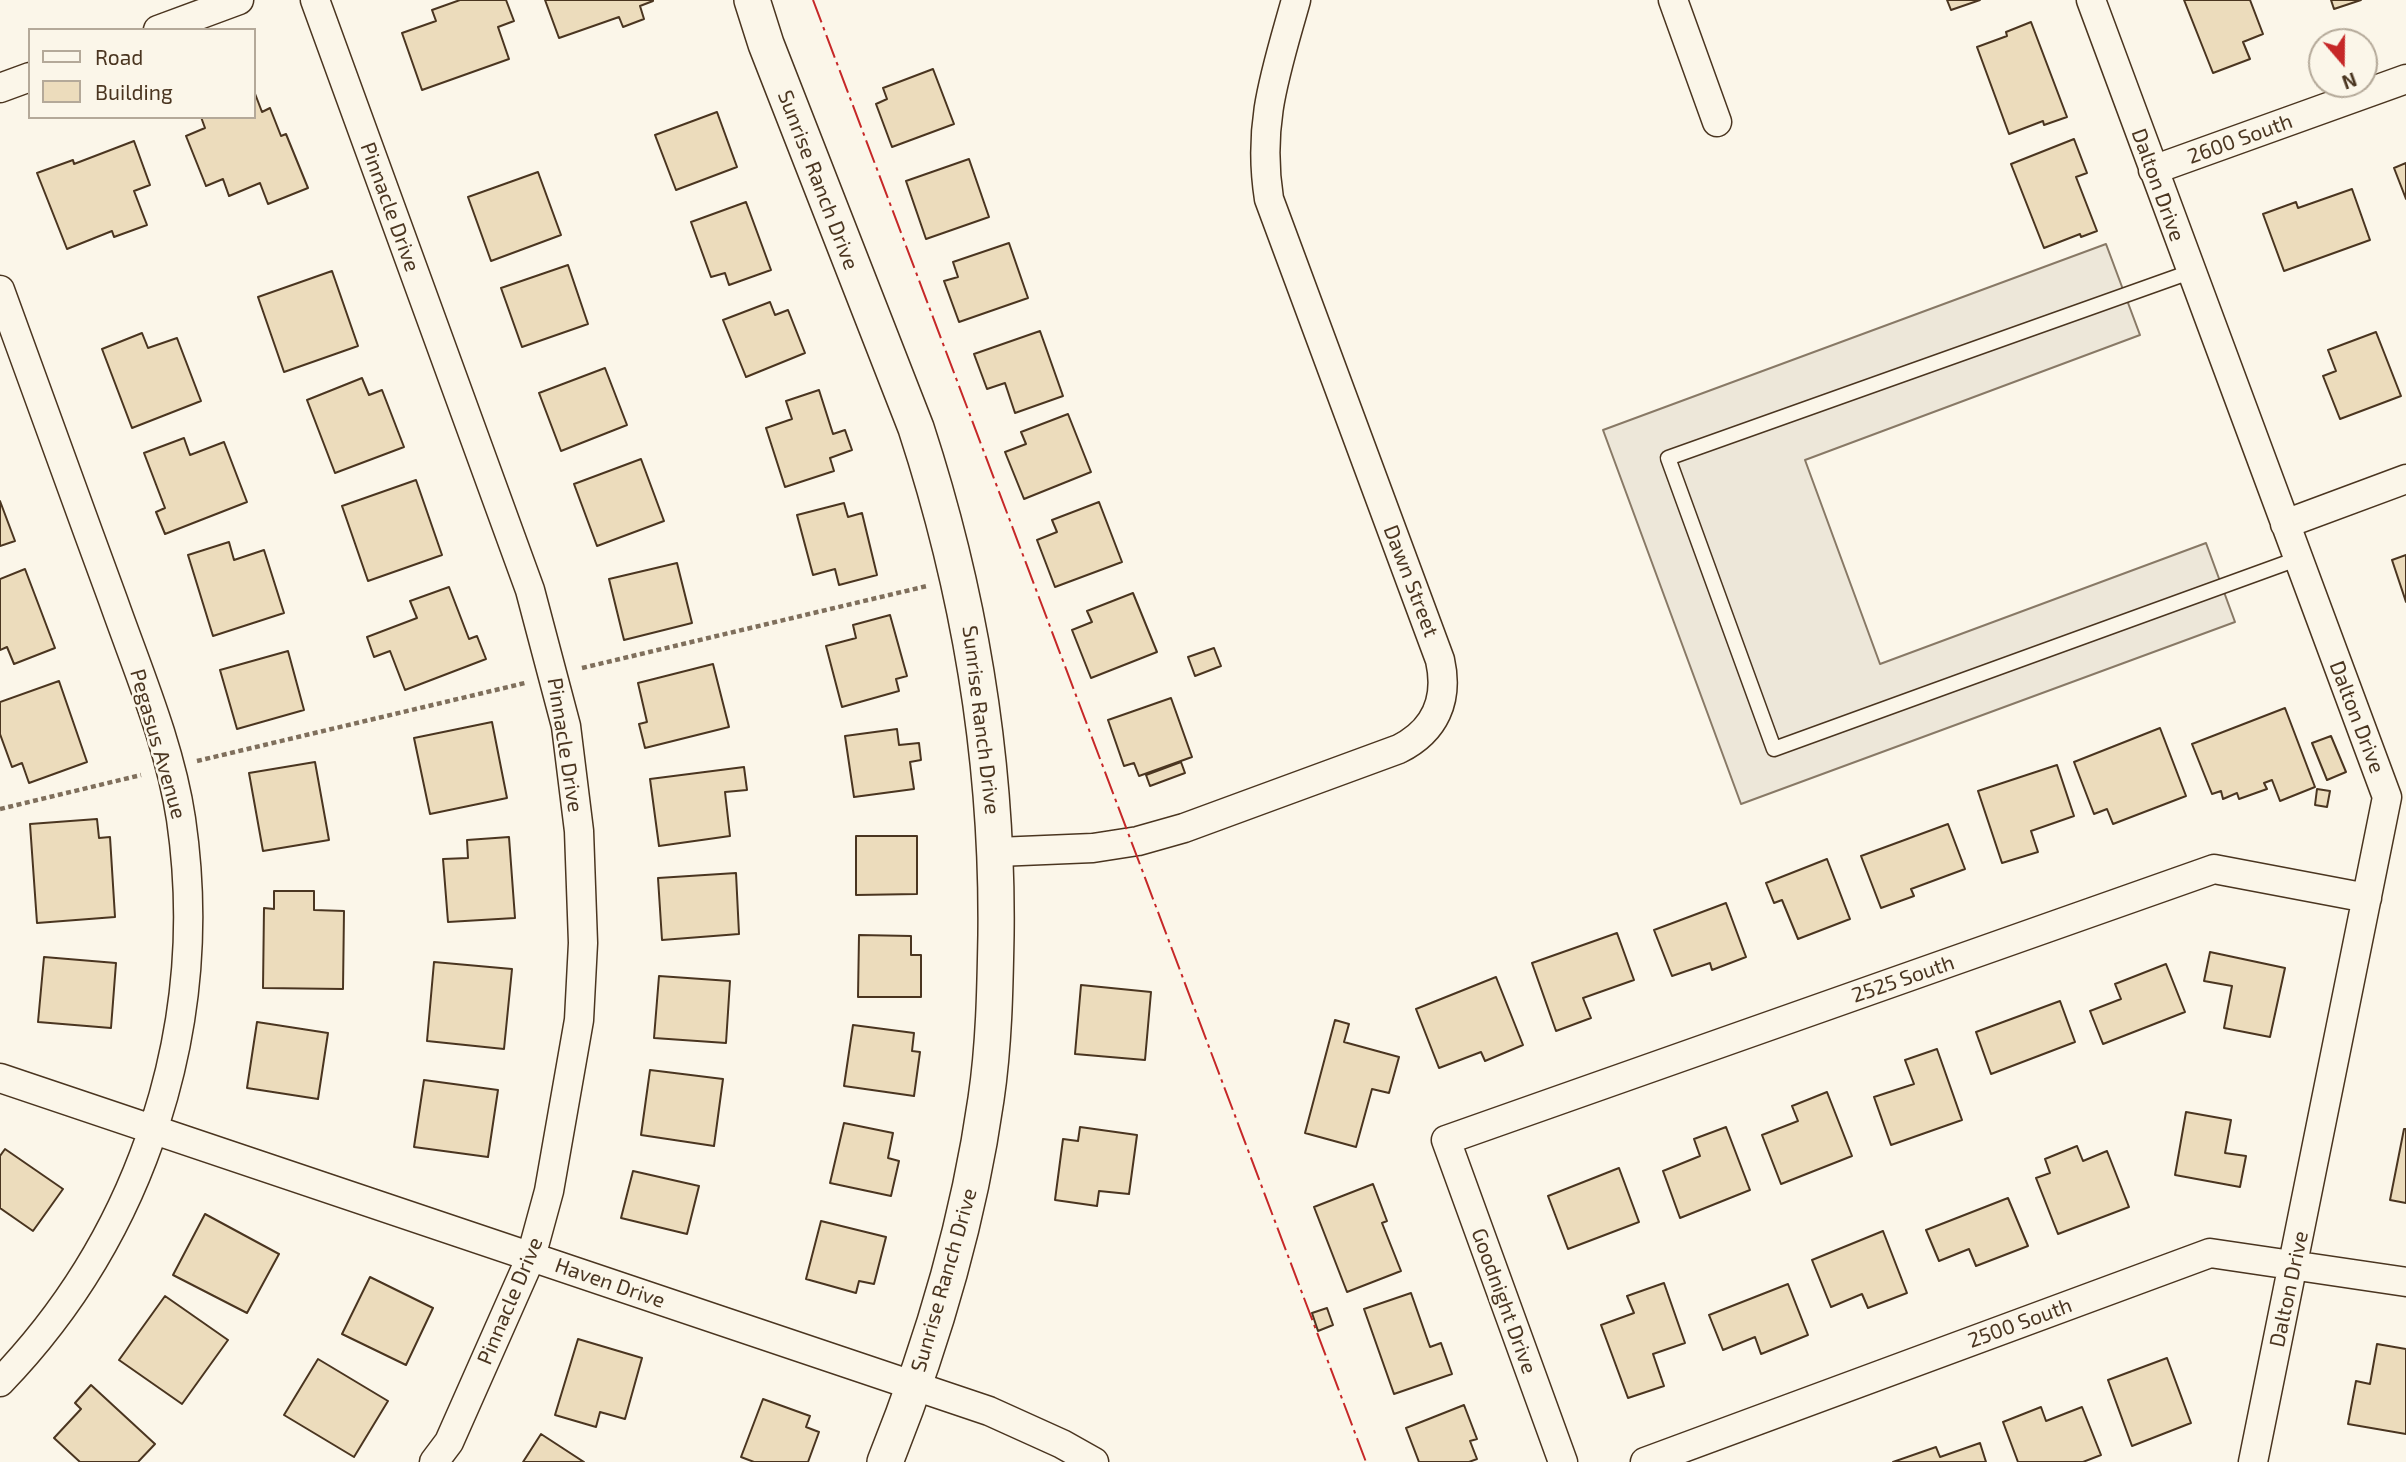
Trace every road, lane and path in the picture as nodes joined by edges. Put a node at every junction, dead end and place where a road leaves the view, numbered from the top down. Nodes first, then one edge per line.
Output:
1 (239, 0) edge
2 (315, 0) edge
3 (752, 0) edge
4 (1296, 0) edge
5 (1673, 0) edge
6 (2091, 0) edge
7 (163, 28) edge
8 (28, 78) edge
9 (2406, 79) edge
10 (0, 88) edge
11 (1717, 122) dead end
12 (2153, 170) junction
13 (2190, 272) junction
14 (0, 290) edge
15 (2406, 479) edge
16 (2285, 524) junction
17 (2297, 559) junction
18 (928, 586) dead end
19 (582, 668) dead end
20 (526, 682) dead end
21 (197, 761) dead end
22 (142, 775) dead end
23 (0, 809) edge
24 (997, 852) junction
25 (2367, 898) junction
26 (0, 1078) edge
27 (155, 1130) junction
28 (1446, 1140) joint
29 (531, 1256) junction
30 (2295, 1265) junction
31 (2406, 1282) edge
32 (0, 1382) edge
33 (914, 1386) junction
34 (434, 1462) edge
35 (885, 1462) edge
36 (1094, 1462) edge
37 (1563, 1462) edge
38 (1645, 1462) edge
39 (2253, 1462) edge

1 - 7 street
2 - 29 street, Pinnacle Drive
3 - 24 street, Sunrise Ranch Drive
4 - 24 street, Dawn Street
5 - 11 street
6 - 12 street, Dalton Drive
8 - 10 street
9 - 12 street, 2600 South
12 - 13 street, Dalton Drive
13 - 16 street, Dalton Drive
13 - 17 lane
14 - 27 street, Pegasus Avenue
15 - 16 street
16 - 17 street, Dalton Drive
17 - 25 street, Dalton Drive
18 - 19 path
20 - 21 path
22 - 23 path
24 - 33 street, Sunrise Ranch Drive
25 - 28 street, 2525 South
25 - 30 street, Dalton Drive
26 - 27 street, Haven Drive
27 - 29 street, Haven Drive
27 - 32 street, Pegasus Avenue
28 - 37 street, Goodnight Drive
29 - 33 street, Haven Drive
29 - 34 street, Pinnacle Drive
30 - 31 street, 2500 South
30 - 38 street, 2500 South
30 - 39 street, Dalton Drive
33 - 35 street, Sunrise Ranch Drive
33 - 36 street, Haven Drive

